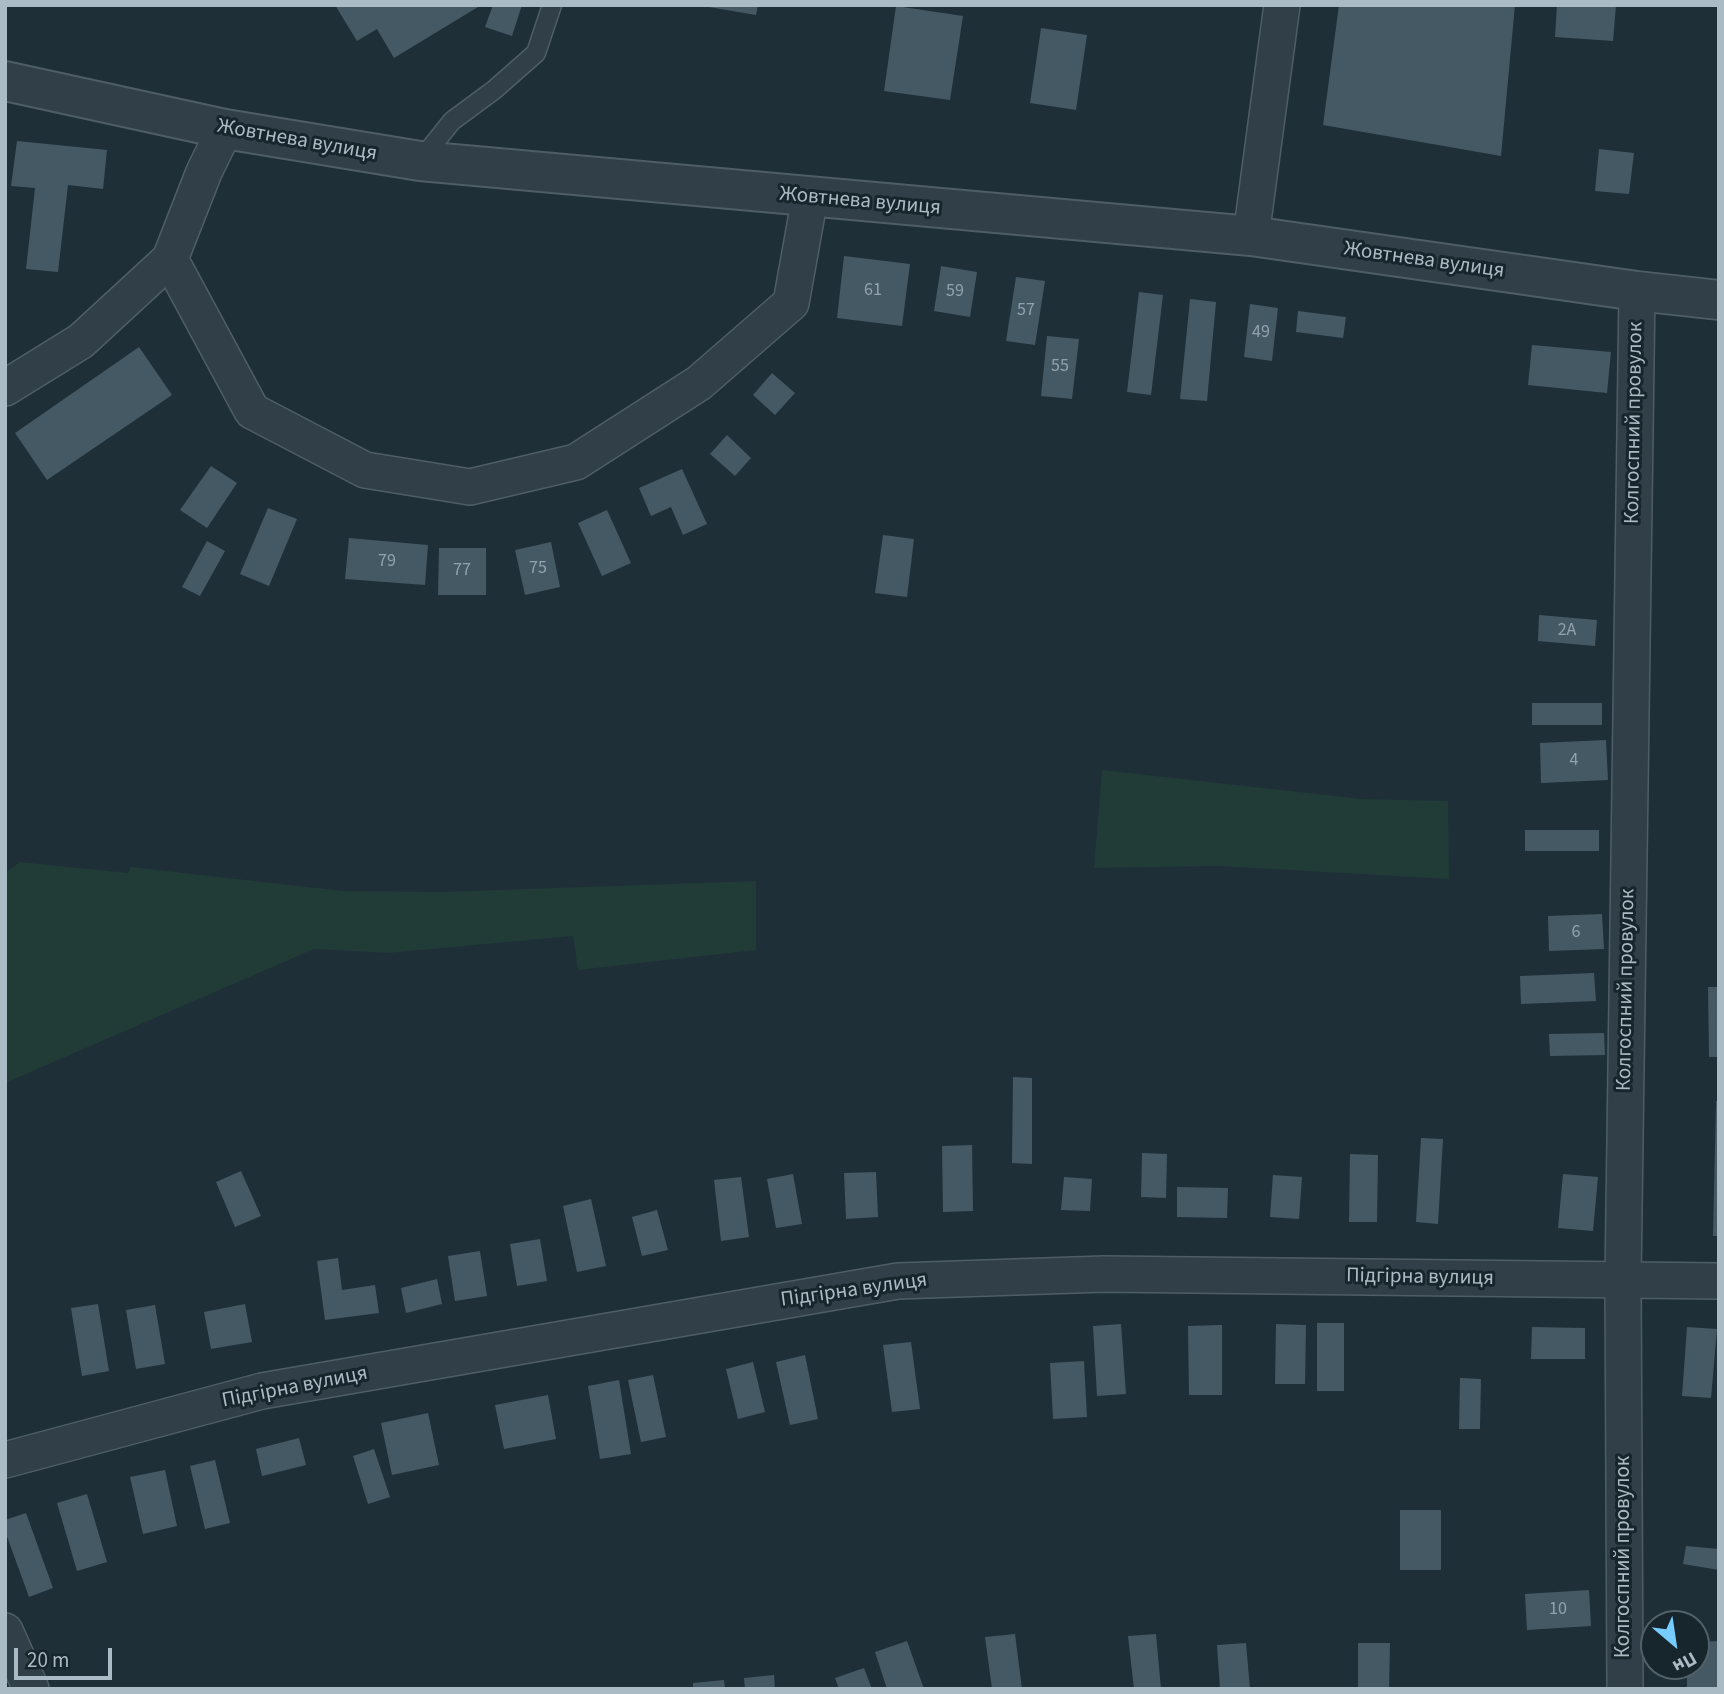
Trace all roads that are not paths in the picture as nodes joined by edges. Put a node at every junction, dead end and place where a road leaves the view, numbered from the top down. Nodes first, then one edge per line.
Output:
1 (552, 5) edge
2 (1282, 5) edge
3 (5, 81) edge
4 (225, 129) junction
5 (420, 161) junction
6 (810, 197) junction
7 (1251, 236) junction
8 (170, 258) junction
9 (1637, 291) junction
10 (1719, 300) edge
11 (5, 388) edge
12 (1623, 1280) junction
13 (1719, 1281) edge
14 (5, 1460) edge
15 (5, 1631) edge
16 (31, 1689) edge
17 (1625, 1689) edge

1 - 5 lane
2 - 7 street
3 - 4 street, Жовтнева вулиця
4 - 5 street, Жовтнева вулиця
4 - 8 street
5 - 6 street, Жовтнева вулиця
6 - 7 street, Жовтнева вулиця
6 - 8 street
7 - 9 street, Жовтнева вулиця
8 - 11 street
9 - 10 street, Жовтнева вулиця
9 - 12 street, Колгоспний провулок
12 - 13 street, Підгірна вулиця
12 - 14 street, Підгірна вулиця
12 - 17 street, Колгоспний провулок
15 - 16 street

